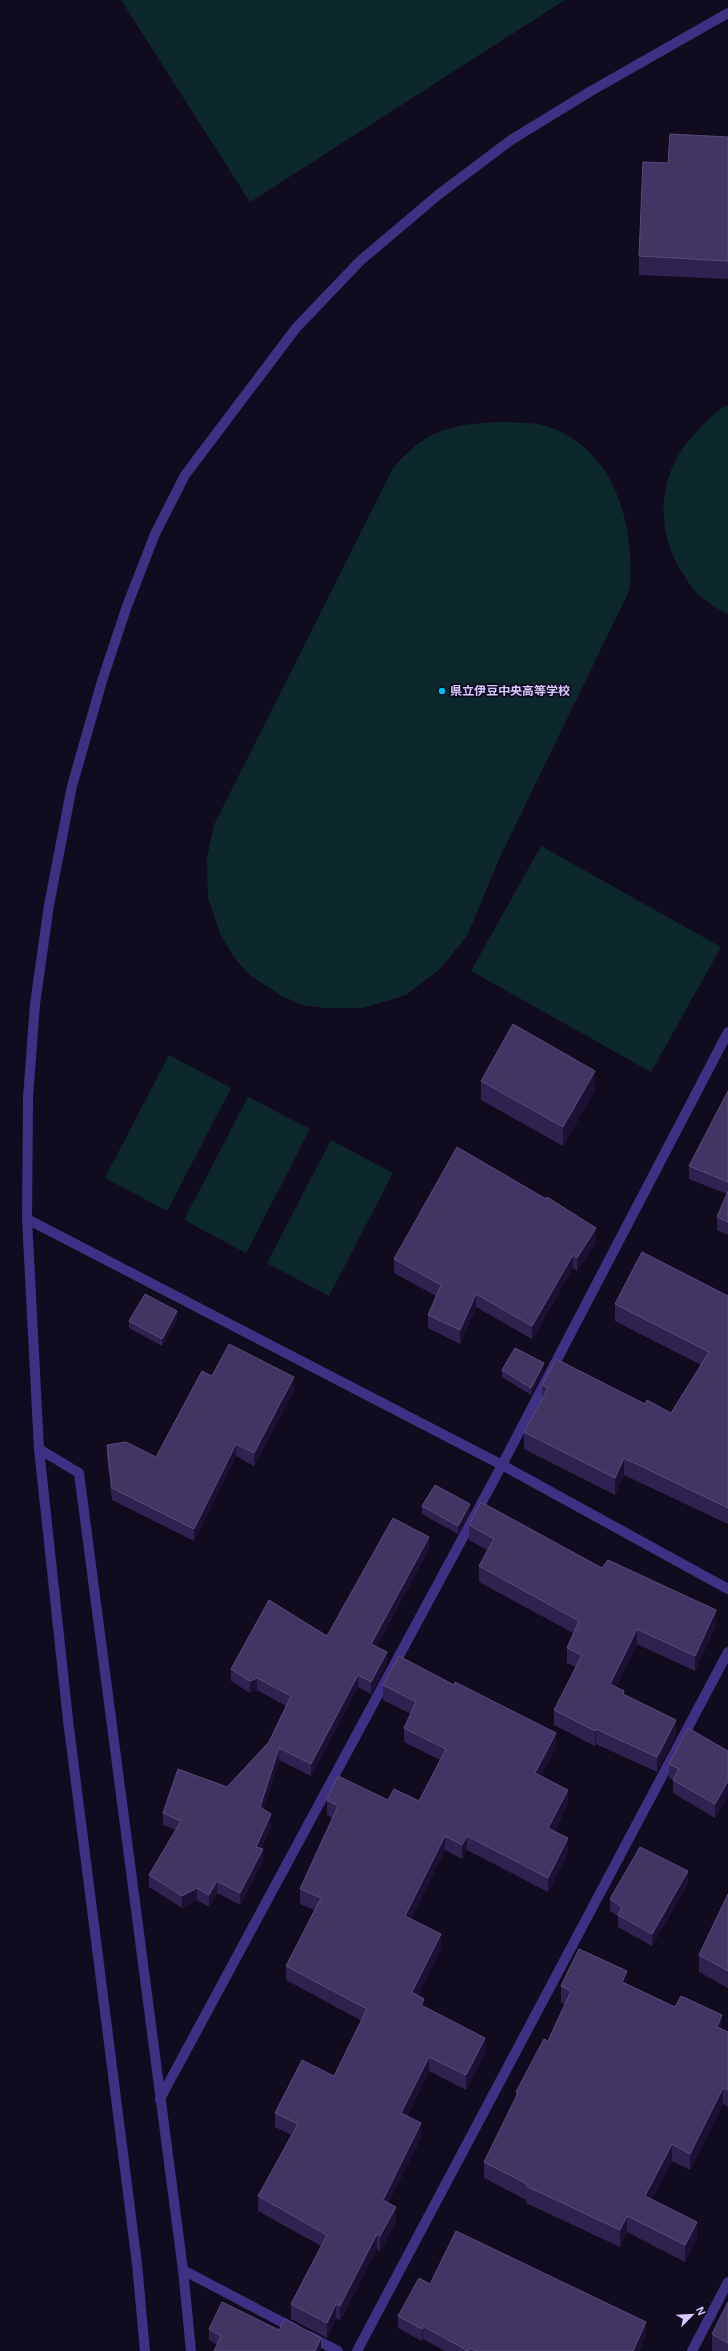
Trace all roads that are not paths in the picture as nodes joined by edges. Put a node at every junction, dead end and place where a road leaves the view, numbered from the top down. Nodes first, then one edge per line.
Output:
1 (728, 14) edge
2 (728, 1032) edge
3 (27, 1219) junction
4 (39, 1449) junction
5 (502, 1464) junction
6 (728, 1589) edge
7 (728, 1652) edge
8 (160, 2099) junction
9 (183, 2270) junction
10 (728, 2282) edge
11 (145, 2351) edge
12 (191, 2351) edge
13 (338, 2351) edge
14 (357, 2351) edge
15 (692, 2351) edge

1 - 3 street
2 - 5 street
3 - 4 street
3 - 5 street
4 - 8 street
4 - 11 street
5 - 6 street
5 - 8 street
7 - 14 street
8 - 9 street
9 - 12 street
9 - 13 street
10 - 15 street

